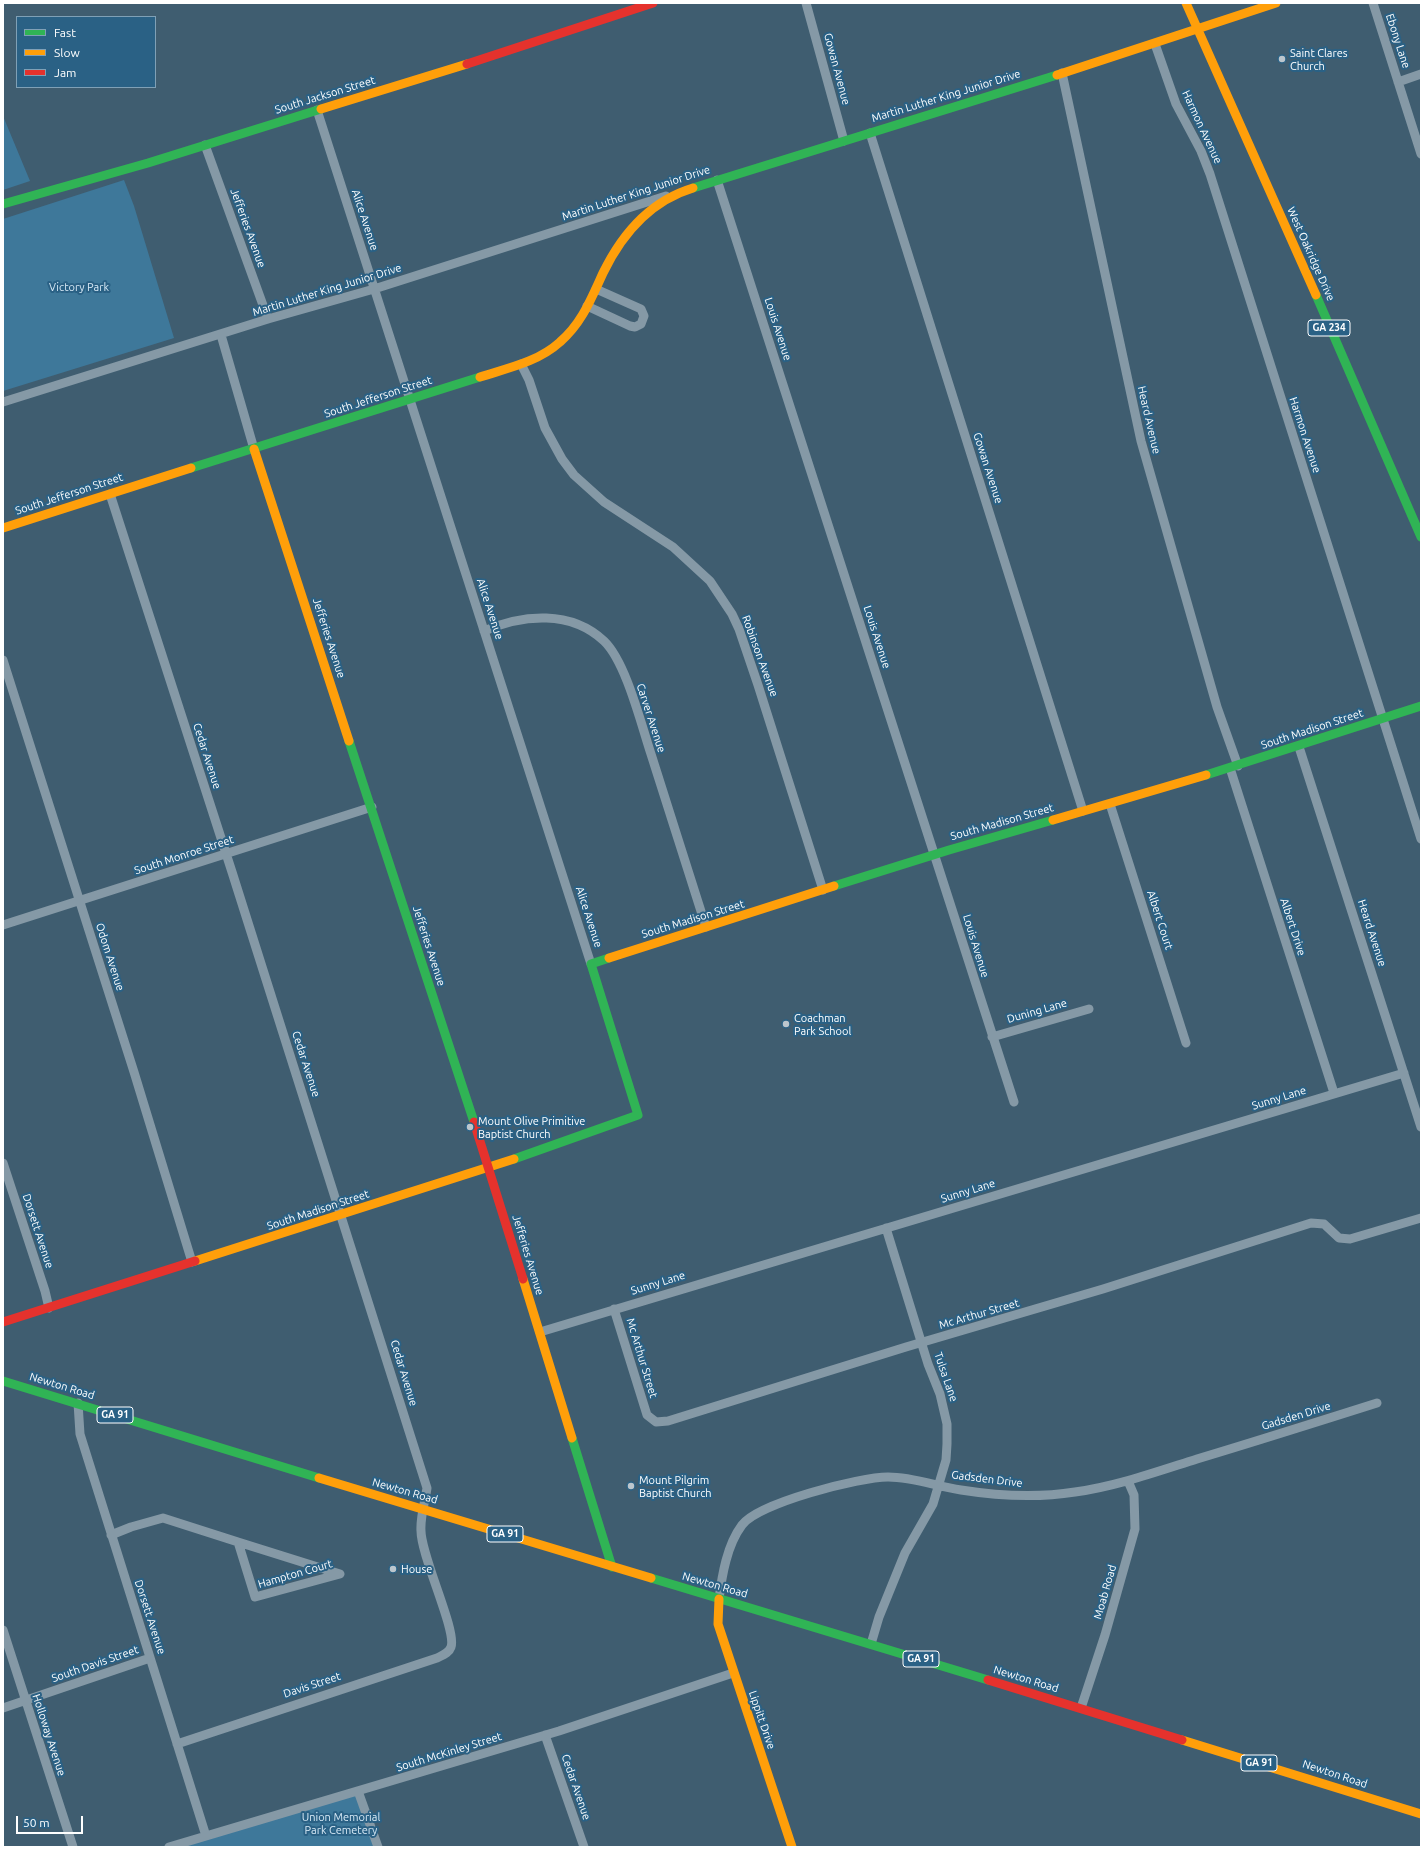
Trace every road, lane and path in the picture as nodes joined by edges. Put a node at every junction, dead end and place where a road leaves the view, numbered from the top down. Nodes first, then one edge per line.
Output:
1 (653, 3) edge
2 (806, 3) edge
3 (1186, 3) edge
4 (1276, 3) edge
5 (1373, 3) edge
6 (1198, 29) junction
7 (1155, 44) junction
8 (1062, 73) junction
9 (1421, 74) edge
10 (1398, 82) junction
11 (317, 110) junction
12 (870, 133) junction
13 (844, 141) junction
14 (205, 145) junction
15 (1421, 154) edge
16 (717, 180) junction
17 (688, 189) junction
18 (3, 204) edge
19 (374, 289) junction
20 (596, 289) junction
21 (587, 306) junction
22 (268, 319) junction
23 (221, 335) junction
24 (521, 364) junction
25 (410, 400) junction
26 (3, 402) edge
27 (254, 449) junction
28 (110, 494) junction
29 (3, 528) edge
30 (1421, 537) edge
31 (484, 631) junction
32 (3, 660) edge
33 (1421, 706) edge
34 (1383, 718) junction
35 (1299, 747) junction
36 (1234, 767) junction
37 (1110, 804) junction
38 (372, 807) junction
39 (1083, 811) junction
40 (1421, 839) edge
41 (226, 854) junction
42 (935, 855) junction
43 (823, 890) junction
44 (79, 901) junction
45 (3, 926) edge
46 (706, 927) junction
47 (591, 964) junction
48 (1089, 1009) dead end
49 (992, 1037) junction
50 (1186, 1043) dead end
51 (1404, 1073) junction
52 (1334, 1093) junction
53 (1014, 1102) dead end
54 (638, 1115) joint
55 (1421, 1127) edge
56 (3, 1163) edge
57 (489, 1168) junction
58 (340, 1215) junction
59 (1421, 1218) edge
60 (886, 1228) junction
61 (192, 1262) junction
62 (48, 1308) junction
63 (614, 1309) junction
64 (3, 1322) edge
65 (540, 1332) junction
66 (922, 1343) junction
67 (3, 1381) edge
68 (78, 1403) junction
69 (1377, 1403) dead end
70 (1128, 1481) junction
71 (939, 1485) junction
72 (424, 1510) junction
73 (111, 1535) junction
74 (238, 1542) junction
75 (612, 1567) junction
76 (719, 1599) junction
77 (3, 1630) edge
78 (871, 1644) junction
79 (452, 1646) joint
80 (150, 1658) junction
81 (734, 1673) junction
82 (26, 1701) junction
83 (3, 1708) edge
84 (1081, 1708) junction
85 (545, 1735) junction
86 (177, 1744) junction
87 (358, 1791) junction
88 (1421, 1814) edge
89 (206, 1836) junction
90 (73, 1847) edge
91 (170, 1847) edge
92 (378, 1847) edge
93 (584, 1847) edge
94 (792, 1847) edge

1 - 11 street, South Jackson Street
2 - 13 street, Gowan Avenue
3 - 6 street, West Oakridge Drive / GA 234
4 - 6 street, Martin Luther King Junior Drive
5 - 10 street, Ebony Lane
6 - 7 street, Martin Luther King Junior Drive
6 - 30 street, West Oakridge Drive / GA 234
7 - 8 street, Martin Luther King Junior Drive
7 - 34 street, Harmon Avenue
8 - 12 street, Martin Luther King Junior Drive
8 - 36 street, Heard Avenue
9 - 10 street
10 - 15 street, Ebony Lane
11 - 14 street, South Jackson Street
11 - 19 street, Alice Avenue
12 - 13 street, Martin Luther King Junior Drive
12 - 39 street, Gowan Avenue
13 - 16 street, Martin Luther King Junior Drive
14 - 18 street, South Jackson Street
14 - 22 street, Jefferies Avenue
16 - 17 street, Martin Luther King Junior Drive
16 - 42 street, Louis Avenue
17 - 19 street, Martin Luther King Junior Drive
17 - 20 street, South Jefferson Street
19 - 22 street, Martin Luther King Junior Drive
19 - 25 street, Alice Avenue
20 - 21 street, South Jefferson Street
20 - 21 street
21 - 24 street, South Jefferson Street
22 - 23 street, Martin Luther King Junior Drive
23 - 26 street, Martin Luther King Junior Drive
23 - 27 street, Jefferies Avenue
24 - 25 street, South Jefferson Street
24 - 43 street, Robinson Avenue
25 - 27 street, South Jefferson Street
25 - 31 street, Alice Avenue
27 - 28 street, South Jefferson Street
27 - 38 street, Jefferies Avenue
28 - 29 street, South Jefferson Street
28 - 41 street, Cedar Avenue
31 - 46 street, Carver Avenue
31 - 47 street, Alice Avenue
32 - 44 street, Odom Avenue
33 - 34 street, South Madison Street
34 - 35 street, South Madison Street
34 - 40 street, Harmon Avenue
35 - 36 street, South Madison Street
35 - 51 street, Heard Avenue
36 - 37 street, South Madison Street
36 - 52 street, Albert Drive
37 - 39 street, South Madison Street
37 - 50 street, Albert Court
38 - 41 street, South Monroe Street
38 - 57 street, Jefferies Avenue
39 - 42 street, South Madison Street
41 - 44 street, South Monroe Street
41 - 58 street, Cedar Avenue
42 - 43 street, South Madison Street
42 - 49 street, Louis Avenue
43 - 46 street, South Madison Street
44 - 45 street, South Monroe Street
44 - 61 street, Odom Avenue
46 - 47 street, South Madison Street
47 - 54 street, Alice Avenue
48 - 49 street, Duning Lane
49 - 53 street, Louis Avenue
51 - 52 street, Sunny Lane
51 - 55 street, Heard Avenue
52 - 60 street, Sunny Lane
54 - 57 street, South Madison Street
56 - 62 street, Dorsett Avenue
57 - 58 street, South Madison Street
57 - 65 street, Jefferies Avenue
58 - 61 street, South Madison Street
58 - 72 street, Cedar Avenue
59 - 66 street, Mc Arthur Street
60 - 63 street, Sunny Lane
60 - 66 street, Tulsa Lane
61 - 62 street, South Madison Street
62 - 64 street, South Madison Street
63 - 65 street, Sunny Lane
63 - 66 street, Mc Arthur Street
65 - 75 street, Jefferies Avenue
66 - 71 street, Tulsa Lane
67 - 68 street, Newton Road / GA 91
68 - 72 street, Newton Road / GA 91
68 - 73 street, Dorsett Avenue
69 - 70 street, Gadsden Drive
70 - 71 street, Gadsden Drive
70 - 84 street, Moab Road
71 - 76 street, Gadsden Drive
71 - 78 street, Tulsa Lane
72 - 75 street, Newton Road / GA 91
72 - 79 street, Cedar Avenue
73 - 74 street, Hampton Court
73 - 80 street, Dorsett Avenue
74 - 74 street, Hampton Court
75 - 76 street, Newton Road / GA 91
76 - 78 street, Newton Road / GA 91
76 - 81 street, Lippitt Drive
77 - 82 street, Holloway Avenue
78 - 84 street, Newton Road / GA 91
79 - 86 street, Davis Street
80 - 82 street, South Davis Street
80 - 86 street, Dorsett Avenue
81 - 85 street, South McKinley Street
81 - 94 street, Lippitt Drive
82 - 83 street, South Davis Street
82 - 90 street, Holloway Avenue
84 - 88 street, Newton Road / GA 91
85 - 87 street, South McKinley Street
85 - 93 street, Cedar Avenue
86 - 89 street, Dorsett Avenue
87 - 89 street, South McKinley Street
87 - 92 street
89 - 91 street, South McKinley Street

